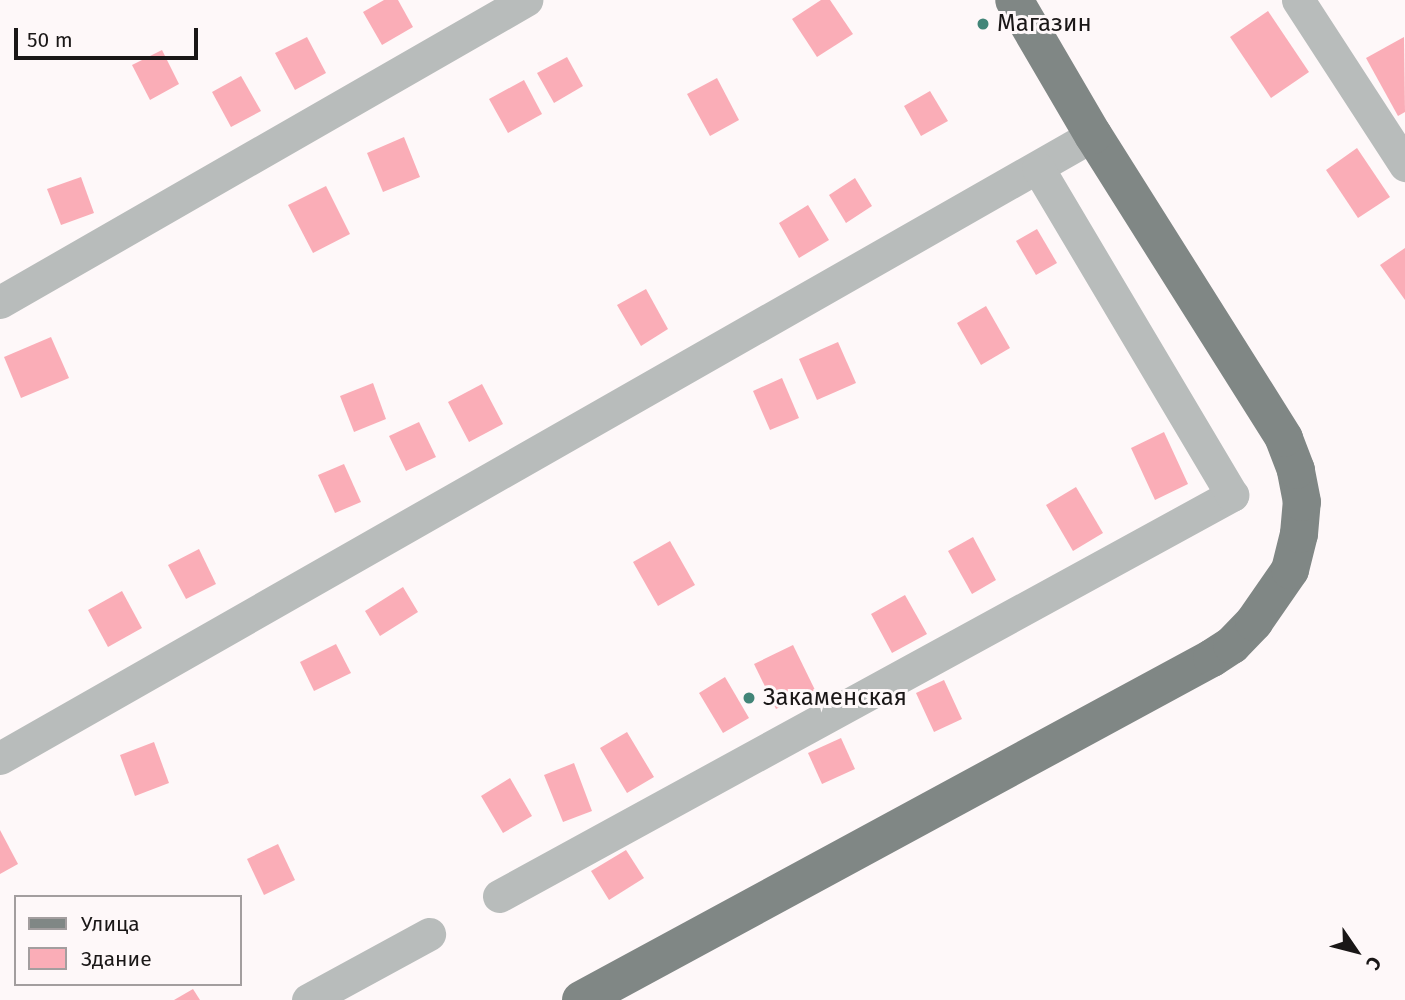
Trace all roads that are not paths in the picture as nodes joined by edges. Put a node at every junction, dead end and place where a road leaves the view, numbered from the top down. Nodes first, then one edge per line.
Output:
1 (526, 0) edge
2 (1014, 0) edge
3 (1298, 0) edge
4 (1093, 135) junction
5 (1405, 165) edge
6 (1038, 168) junction
7 (0, 302) edge
8 (0, 758) edge
9 (499, 896) dead end
10 (429, 934) dead end
11 (308, 1000) edge
12 (581, 1000) edge

1 - 7 lane
2 - 4 main road
3 - 5 lane
4 - 6 lane
4 - 12 main road
6 - 8 lane
6 - 9 lane
10 - 11 lane

